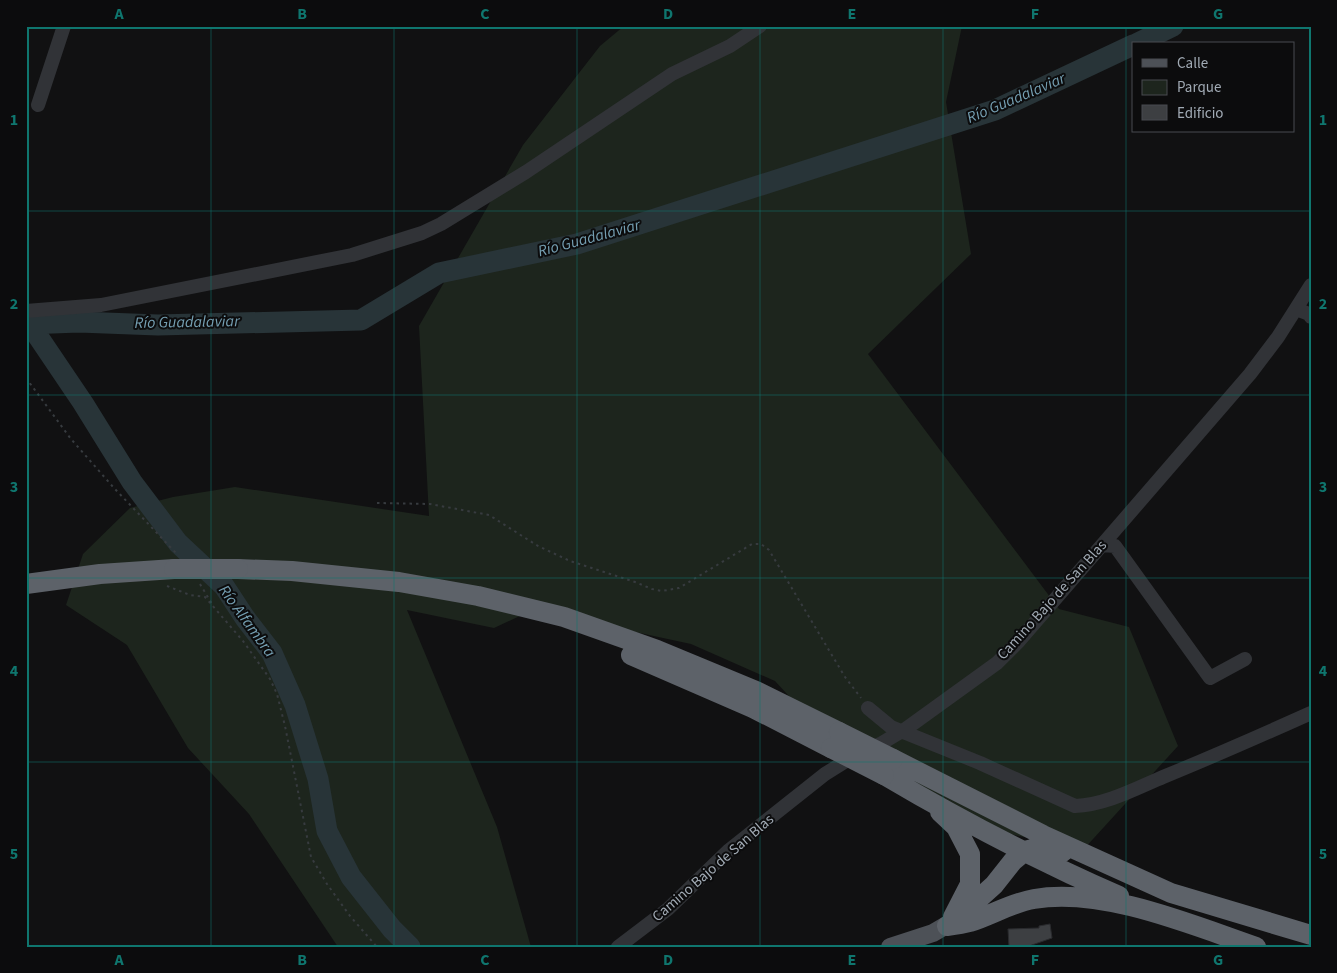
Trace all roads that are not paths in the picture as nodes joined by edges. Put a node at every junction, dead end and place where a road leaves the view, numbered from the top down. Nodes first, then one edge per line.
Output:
1 (64, 26) edge
2 (760, 26) edge
3 (38, 105) dead end
4 (1311, 285) edge
5 (1296, 309) junction
6 (26, 311) edge
7 (1311, 317) edge
8 (1102, 545) junction
9 (26, 584) edge
10 (1245, 659) dead end
11 (868, 708) road end
12 (1311, 713) edge
13 (901, 731) junction
14 (889, 767) junction
15 (928, 801) junction
16 (1025, 851) junction
17 (1160, 914) junction
18 (950, 921) junction
19 (1289, 930) junction
20 (1311, 935) edge
21 (618, 947) edge
22 (890, 947) edge
23 (1256, 947) edge

1 - 3 street
2 - 6 street
4 - 5 street, Camino Bajo de San Blas
5 - 7 street
5 - 8 street, Camino Bajo de San Blas
8 - 10 street
8 - 13 street, Camino Bajo de San Blas
9 - 14 highway, bridge
11 - 13 street
12 - 13 street
13 - 21 street, Camino Bajo de San Blas
14 - 15 highway
14 - 19 highway
15 - 16 highway
15 - 18 highway
16 - 17 highway
16 - 18 highway
16 - 19 highway
17 - 18 highway
17 - 23 highway
18 - 22 main road
19 - 20 highway

